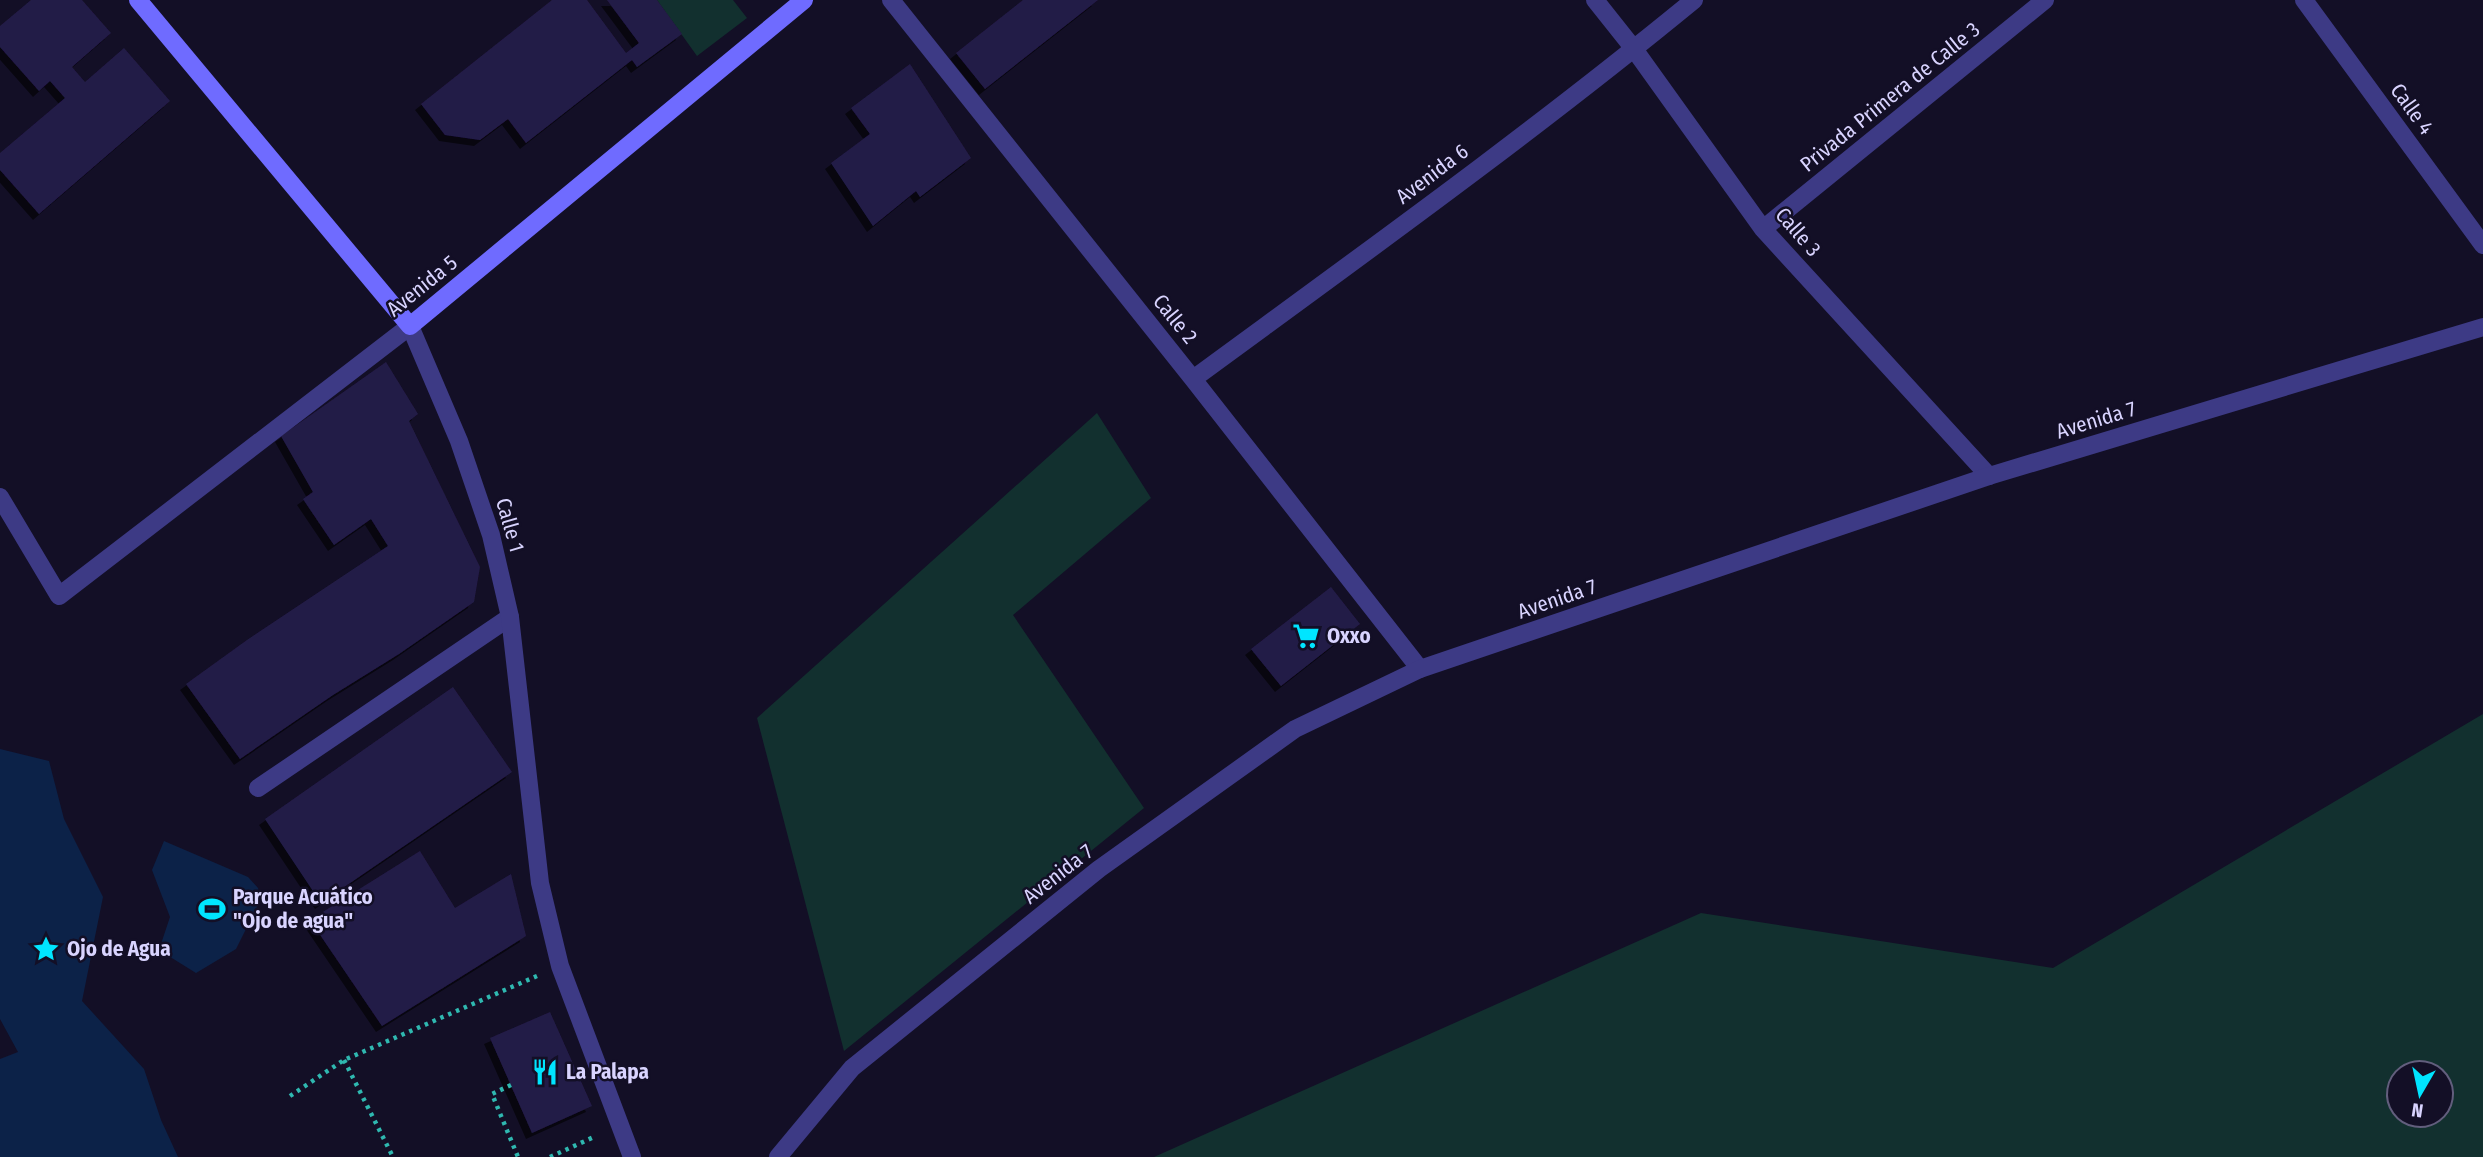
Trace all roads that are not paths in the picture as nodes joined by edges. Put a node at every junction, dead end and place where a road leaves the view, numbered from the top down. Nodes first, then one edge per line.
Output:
1 (138, 0) edge
2 (804, 0) edge
3 (891, 0) edge
4 (1595, 0) edge
5 (1694, 0) edge
6 (2045, 0) edge
7 (2304, 0) edge
8 (1634, 49) junction
9 (1763, 229) junction
10 (2483, 244) edge
11 (410, 326) junction
12 (2483, 327) edge
13 (1193, 379) junction
14 (1989, 476) junction
15 (0, 497) edge
16 (510, 617) junction
17 (1420, 669) junction
18 (258, 788) dead end
19 (632, 1157) edge
20 (778, 1157) edge

1 - 11 main road, Calle 1
2 - 11 main road, Avenida 5
3 - 13 street, Calle 2
4 - 8 street, Calle 3
5 - 8 street, Avenida 6
6 - 9 street, Privada Primera de Calle 3
7 - 10 street, Calle 4
8 - 9 street, Calle 3
8 - 13 street, Avenida 6
9 - 14 street, Calle 3
11 - 15 street, Avenida 5
11 - 16 street, Calle 1
12 - 14 street, Avenida 7
13 - 17 street, Calle 2
14 - 17 street, Avenida 7
16 - 18 street
16 - 19 street, Calle 1
17 - 20 street, Avenida 7

